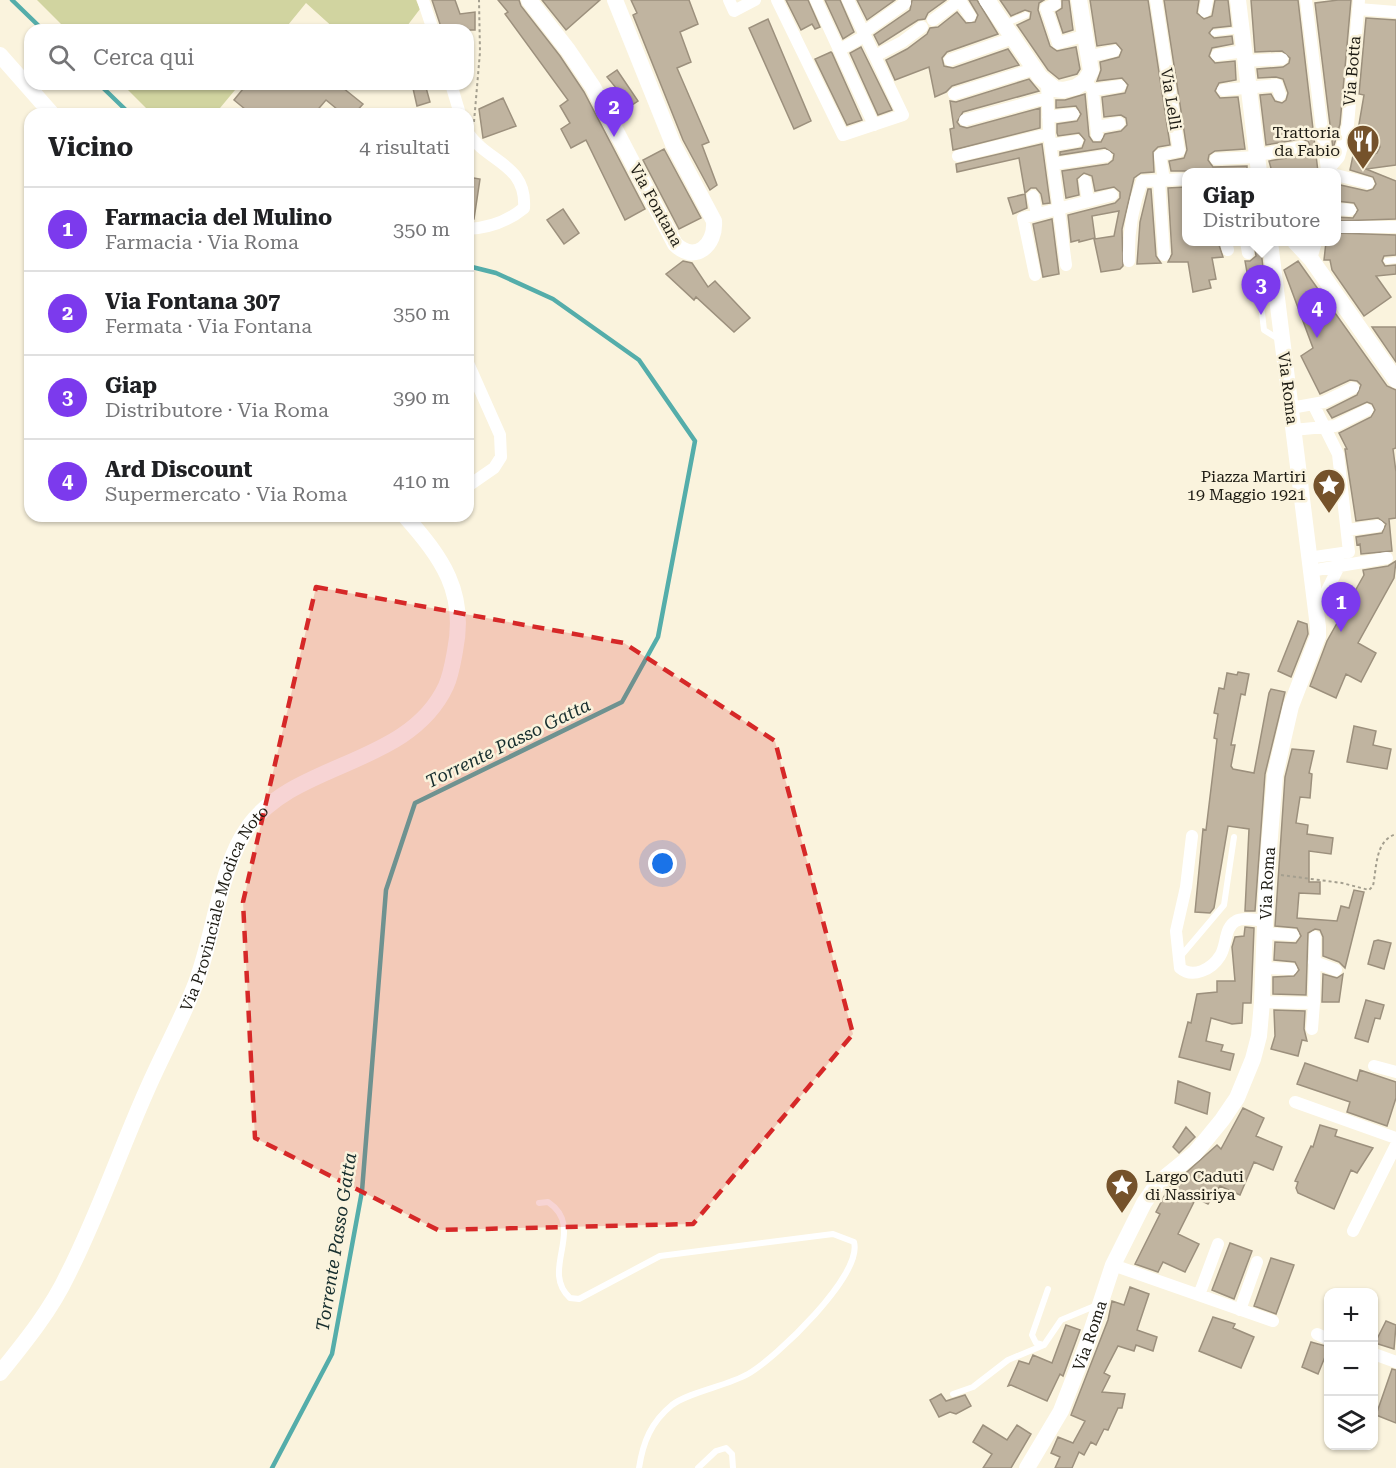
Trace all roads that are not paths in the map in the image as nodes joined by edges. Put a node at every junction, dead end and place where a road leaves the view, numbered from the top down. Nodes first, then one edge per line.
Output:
1 (423, 0) edge
2 (529, 0) edge
3 (615, 0) edge
4 (755, 0) edge
5 (777, 0) edge
6 (816, 0) edge
7 (848, 0) edge
8 (960, 0) edge
9 (987, 0) edge
10 (1079, 0) edge
11 (1156, 0) edge
12 (1239, 0) edge
13 (1306, 0) edge
14 (905, 3) dead end
15 (1055, 4) dead end
16 (1358, 4) edge
17 (732, 6) edge
18 (1396, 12) edge
19 (1026, 15) dead end
20 (970, 16) dead end
21 (431, 24) edge
22 (1003, 24) junction
23 (1242, 30) junction
24 (1214, 33) dead end
25 (865, 34) junction
26 (1087, 35) junction
27 (1013, 39) junction
28 (839, 50) junction
29 (1114, 51) dead end
30 (0, 55) edge
31 (1216, 55) dead end
32 (875, 56) junction
33 (1090, 56) junction
34 (1245, 56) junction
35 (1282, 59) dead end
36 (950, 60) dead end
37 (1034, 69) junction
38 (24, 82) edge
39 (1089, 86) junction
40 (1120, 86) dead end
41 (1248, 86) junction
42 (31, 90) edge
43 (453, 90) edge
44 (1223, 90) dead end
45 (1047, 91) junction
46 (954, 94) dead end
47 (1280, 95) dead end
48 (47, 108) edge
49 (458, 108) edge
50 (1073, 114) dead end
51 (1048, 117) junction
52 (965, 120) dead end
53 (1119, 123) dead end
54 (874, 125) junction
55 (1345, 138) junction
56 (474, 140) edge
57 (1050, 140) junction
58 (1077, 141) dead end
59 (1302, 147) dead end
60 (1372, 147) dead end
61 (958, 156) dead end
62 (1106, 156) dead end
63 (1216, 159) dead end
64 (1258, 161) edge
65 (1053, 164) junction
66 (1328, 168) edge
67 (1332, 168) edge
68 (1341, 175) edge
69 (1182, 179) edge
70 (1085, 181) dead end
71 (1161, 181) junction
72 (1368, 183) dead end
73 (1112, 195) dead end
74 (1033, 196) dead end
75 (1088, 201) junction
76 (1059, 208) junction
77 (1341, 209) edge
78 (1350, 210) dead end
79 (1037, 214) junction
80 (1341, 227) dead end
81 (1396, 227) edge
82 (474, 228) edge
83 (1274, 246) edge
84 (1299, 246) edge
85 (1315, 246) edge
86 (1164, 255) dead end
87 (1311, 259) junction
88 (1396, 260) edge
89 (1129, 261) dead end
90 (1387, 261) dead end
91 (1066, 265) dead end
92 (1035, 275) dead end
93 (474, 376) edge
94 (1396, 380) edge
95 (1353, 388) dead end
96 (1313, 404) junction
97 (1291, 408) junction
98 (1367, 410) dead end
99 (1324, 427) junction
100 (1293, 430) junction
101 (474, 482) edge
102 (410, 522) edge
103 (1378, 526) dead end
104 (1347, 530) junction
105 (1388, 558) dead end
106 (1338, 560) junction
107 (1309, 565) junction
108 (1316, 612) junction
109 (1192, 836) dead end
110 (1234, 837) dead end
111 (1264, 927) junction
112 (1293, 935) dead end
113 (1315, 936) dead end
114 (1178, 960) junction
115 (1314, 962) junction
116 (1263, 968) junction
117 (1291, 969) dead end
118 (1336, 970) dead end
119 (1262, 1002) junction
120 (1314, 1003) junction
121 (1312, 1029) dead end
122 (1374, 1066) dead end
123 (1396, 1072) edge
124 (1294, 1102) dead end
125 (1396, 1138) edge
126 (1396, 1145) edge
127 (539, 1203) dead end
128 (1353, 1231) dead end
129 (1218, 1244) dead end
130 (1257, 1262) dead end
131 (1113, 1265) junction
132 (1048, 1289) dead end
133 (1199, 1295) junction
134 (1100, 1304) junction
135 (1240, 1310) junction
136 (1273, 1321) dead end
137 (1044, 1345) junction
138 (1378, 1355) edge
139 (1396, 1362) edge
140 (0, 1373) edge
141 (953, 1394) dead end
142 (639, 1468) edge
143 (698, 1468) edge
144 (733, 1468) edge
145 (1027, 1468) edge

1 - 21 street
2 - 3 street, Via Fontana
4 - 17 street
5 - 54 street
6 - 28 street
7 - 25 street
8 - 20 street
8 - 32 street
9 - 22 street
10 - 26 street
11 - 71 street, Via Lelli
12 - 23 street
13 - 66 street
14 - 25 street
15 - 26 street
16 - 18 street
16 - 55 street, Via Botta
19 - 22 lane
22 - 27 street
23 - 24 lane
23 - 34 street
25 - 28 street
25 - 32 street
26 - 33 street
27 - 36 street
27 - 37 street
28 - 54 street
29 - 33 street
30 - 38 street
31 - 34 street
32 - 54 street
33 - 39 street
34 - 35 street
34 - 41 street
37 - 45 street
37 - 46 street
39 - 40 street
39 - 45 street
39 - 53 street
41 - 44 street
41 - 47 street
41 - 64 street
42 - 48 street
43 - 49 street
45 - 51 street
45 - 52 street
50 - 51 street
51 - 57 street
55 - 60 street
55 - 67 street, Via Botta
56 - 82 street
57 - 58 street
57 - 61 street
57 - 65 street
59 - 64 street
62 - 65 street
63 - 64 street
65 - 76 street
68 - 72 street
69 - 71 street
70 - 75 street
71 - 86 street
71 - 89 street
73 - 75 street
74 - 79 street
75 - 76 street
76 - 79 street
76 - 91 street
77 - 78 street
79 - 92 street
80 - 81 street
83 - 97 street, Via Roma
84 - 87 street
85 - 87 street
87 - 94 street
88 - 90 lane
93 - 101 street
95 - 96 street
96 - 97 street
96 - 99 street
97 - 100 street, Via Roma
98 - 99 street
99 - 100 street
99 - 104 street
100 - 107 street, Via Roma
102 - 140 street, Via Provinciale Modica Noto
103 - 104 street
104 - 106 street
105 - 106 street
106 - 107 street
106 - 108 street
107 - 108 street, Via Roma
108 - 111 street, Via Roma
109 - 114 street
110 - 114 lane
111 - 112 street
111 - 114 street
111 - 116 street, Via Roma
113 - 115 street
115 - 118 street
115 - 120 street
116 - 117 street
116 - 119 street, Via Roma
119 - 120 street
119 - 131 street, Via Roma
120 - 121 street
122 - 123 street
124 - 125 street
126 - 128 street
127 - 142 lane
129 - 133 street
130 - 135 street
131 - 133 street
131 - 134 street, Via Roma
132 - 137 lane
133 - 135 street
134 - 137 lane
134 - 145 street, Via Roma
135 - 136 street
137 - 141 lane
138 - 139 street
143 - 144 lane

